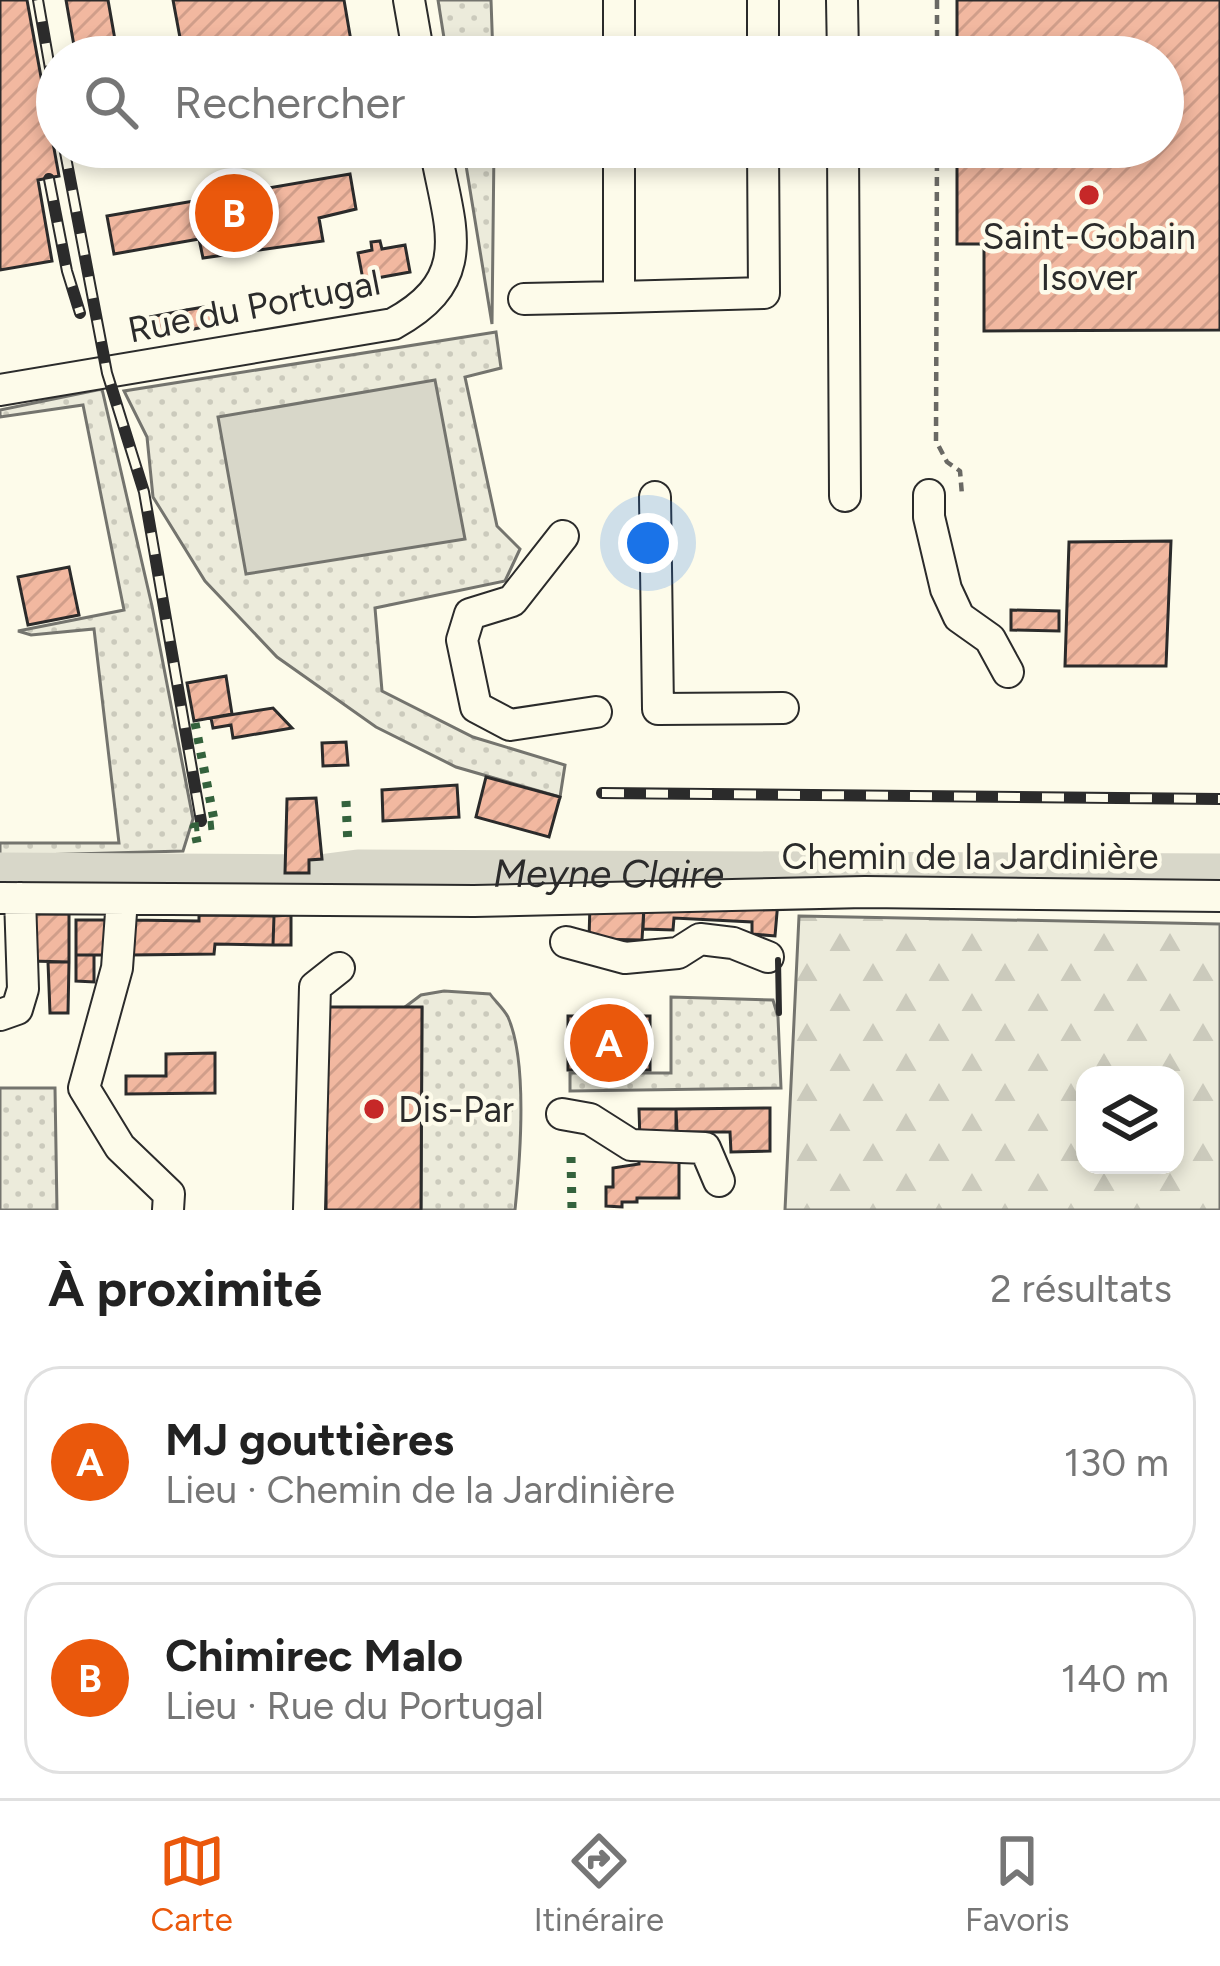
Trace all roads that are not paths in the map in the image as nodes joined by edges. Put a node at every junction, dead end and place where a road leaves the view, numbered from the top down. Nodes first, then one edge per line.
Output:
1 (409, 0) edge
2 (619, 0) edge
3 (763, 0) edge
4 (842, 0) edge
5 (415, 36) edge
6 (619, 36) edge
7 (763, 36) edge
8 (843, 36) edge
9 (439, 168) edge
10 (619, 168) edge
11 (763, 168) edge
12 (843, 168) edge
13 (620, 297) junction
14 (524, 298) dead end
15 (0, 390) edge
16 (929, 495) dead end
17 (655, 496) dead end
18 (845, 496) dead end
19 (562, 536) dead end
20 (1008, 672) dead end
21 (783, 708) dead end
22 (596, 712) dead end
23 (1220, 896) edge
24 (10, 898) edge
25 (122, 899) junction
26 (566, 942) dead end
27 (768, 957) dead end
28 (339, 968) dead end
29 (0, 1015) edge
30 (562, 1114) dead end
31 (719, 1181) dead end
32 (168, 1210) edge
33 (309, 1210) edge

1 - 5 street
2 - 6 street
3 - 7 street
4 - 8 street
9 - 15 street, Rue du Portugal
10 - 13 street
11 - 13 street
12 - 18 street
13 - 14 street
16 - 20 street
17 - 21 street
19 - 22 street
23 - 25 street, Chemin de la Jardinière
24 - 25 street, Chemin de la Jardinière
24 - 29 street
25 - 32 street
26 - 27 street
28 - 33 street
30 - 31 street

